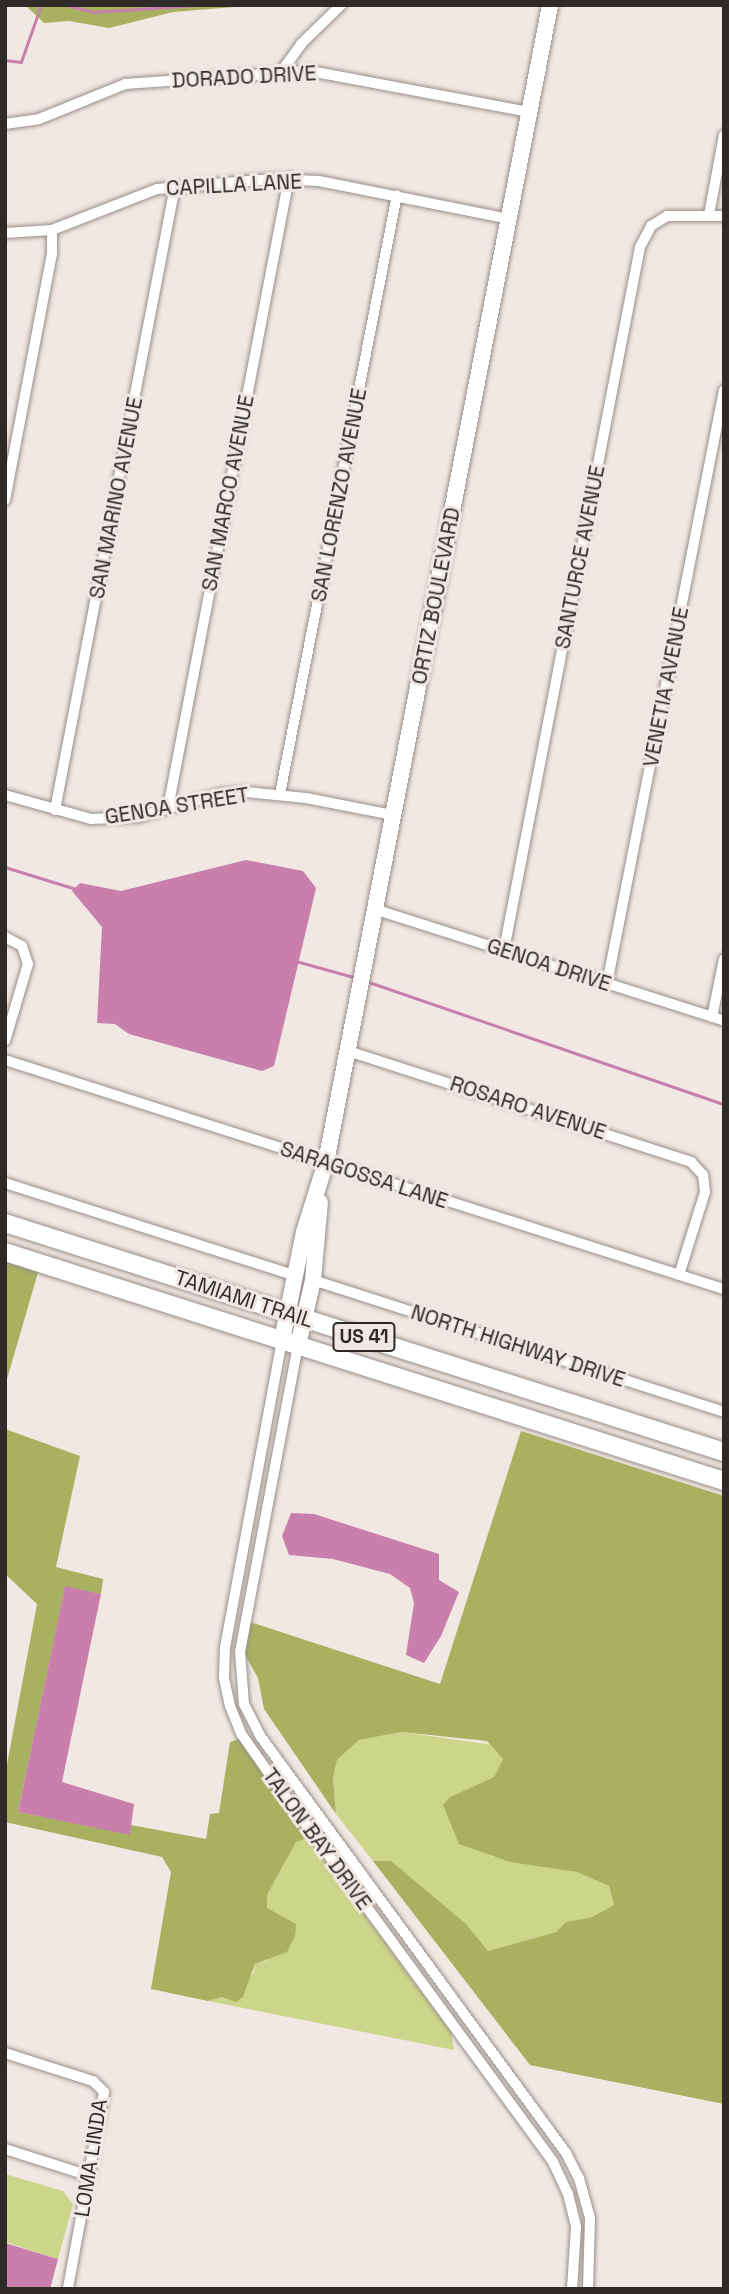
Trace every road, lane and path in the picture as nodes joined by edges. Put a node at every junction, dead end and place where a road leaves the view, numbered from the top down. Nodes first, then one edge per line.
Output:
1 (341, 5) edge
2 (550, 5) edge
3 (281, 72) junction
4 (529, 112) junction
5 (5, 124) edge
6 (724, 135) edge
7 (289, 178) junction
8 (175, 186) junction
9 (397, 195) junction
10 (709, 215) junction
11 (724, 216) edge
12 (510, 219) junction
13 (52, 230) junction
14 (5, 233) edge
15 (724, 390) edge
16 (7, 479) edge
17 (5, 500) edge
18 (280, 794) junction
19 (5, 795) edge
20 (168, 808) junction
21 (55, 810) junction
22 (393, 815) junction
23 (374, 909) junction
24 (5, 937) edge
25 (504, 950) junction
26 (724, 959) edge
27 (607, 984) junction
28 (712, 1017) junction
29 (724, 1021) edge
30 (5, 1041) edge
31 (348, 1051) junction
32 (5, 1059) edge
33 (326, 1162) junction
34 (5, 1183) edge
35 (321, 1186) junction
36 (5, 1223) edge
37 (5, 1252) edge
38 (294, 1275) junction
39 (679, 1275) junction
40 (313, 1280) junction
41 (724, 1289) edge
42 (296, 1315) junction
43 (290, 1343) junction
44 (724, 1412) edge
45 (724, 1452) edge
46 (724, 1481) edge
47 (5, 2053) edge
48 (5, 2149) edge
49 (90, 2176) junction
50 (68, 2289) edge
51 (572, 2289) edge
52 (588, 2289) edge

1 - 3 street
2 - 4 street, ORTIZ BOULEVARD
3 - 4 street, DORADO DRIVE
3 - 5 street, DORADO DRIVE
4 - 12 street, ORTIZ BOULEVARD
6 - 10 street
7 - 8 street, CAPILLA LANE
7 - 9 street, CAPILLA LANE
7 - 20 street, SAN MARCO AVENUE
8 - 13 street, CAPILLA LANE
8 - 21 street, SAN MARINO AVENUE
9 - 12 street, CAPILLA LANE
9 - 18 street, SAN LORENZO AVENUE
10 - 11 street, SANTURCE AVENUE
10 - 25 street, SANTURCE AVENUE
12 - 22 street, ORTIZ BOULEVARD
13 - 14 street, CAPILLA LANE
13 - 16 street
15 - 27 street, VENETIA AVENUE
16 - 17 street
18 - 20 street, GENOA STREET
18 - 22 street, GENOA STREET
19 - 21 street, GENOA STREET
20 - 21 street, GENOA STREET
22 - 23 street, ORTIZ BOULEVARD
23 - 25 street, GENOA DRIVE
23 - 31 street, ORTIZ BOULEVARD
24 - 30 street
25 - 27 street, GENOA DRIVE
26 - 28 street
27 - 28 street, GENOA DRIVE
28 - 29 street, GENOA DRIVE
31 - 33 street, ORTIZ BOULEVARD
31 - 39 street, ROSARO AVENUE
32 - 33 street, SARAGOSSA LANE
33 - 35 street, ORTIZ BOULEVARD
33 - 39 street, SARAGOSSA LANE
34 - 38 street
35 - 38 street, ORTIZ BOULEVARD
35 - 40 street, ORTIZ BOULEVARD
36 - 42 main road, TAMIAMI TRAIL / US 41
37 - 43 main road, TAMIAMI TRAIL / US 41
38 - 42 street, ORTIZ BOULEVARD
39 - 41 street, SARAGOSSA LANE
40 - 42 street, ORTIZ BOULEVARD
40 - 44 street, NORTH HIGHWAY DRIVE
42 - 43 street
42 - 45 main road, TAMIAMI TRAIL / US 41
43 - 46 main road, TAMIAMI TRAIL / US 41
43 - 51 street, TALON BAY DRIVE
43 - 52 street, TALON BAY DRIVE
47 - 49 street, LOMA LINDA
48 - 49 street
49 - 50 street, LOMA LINDA

